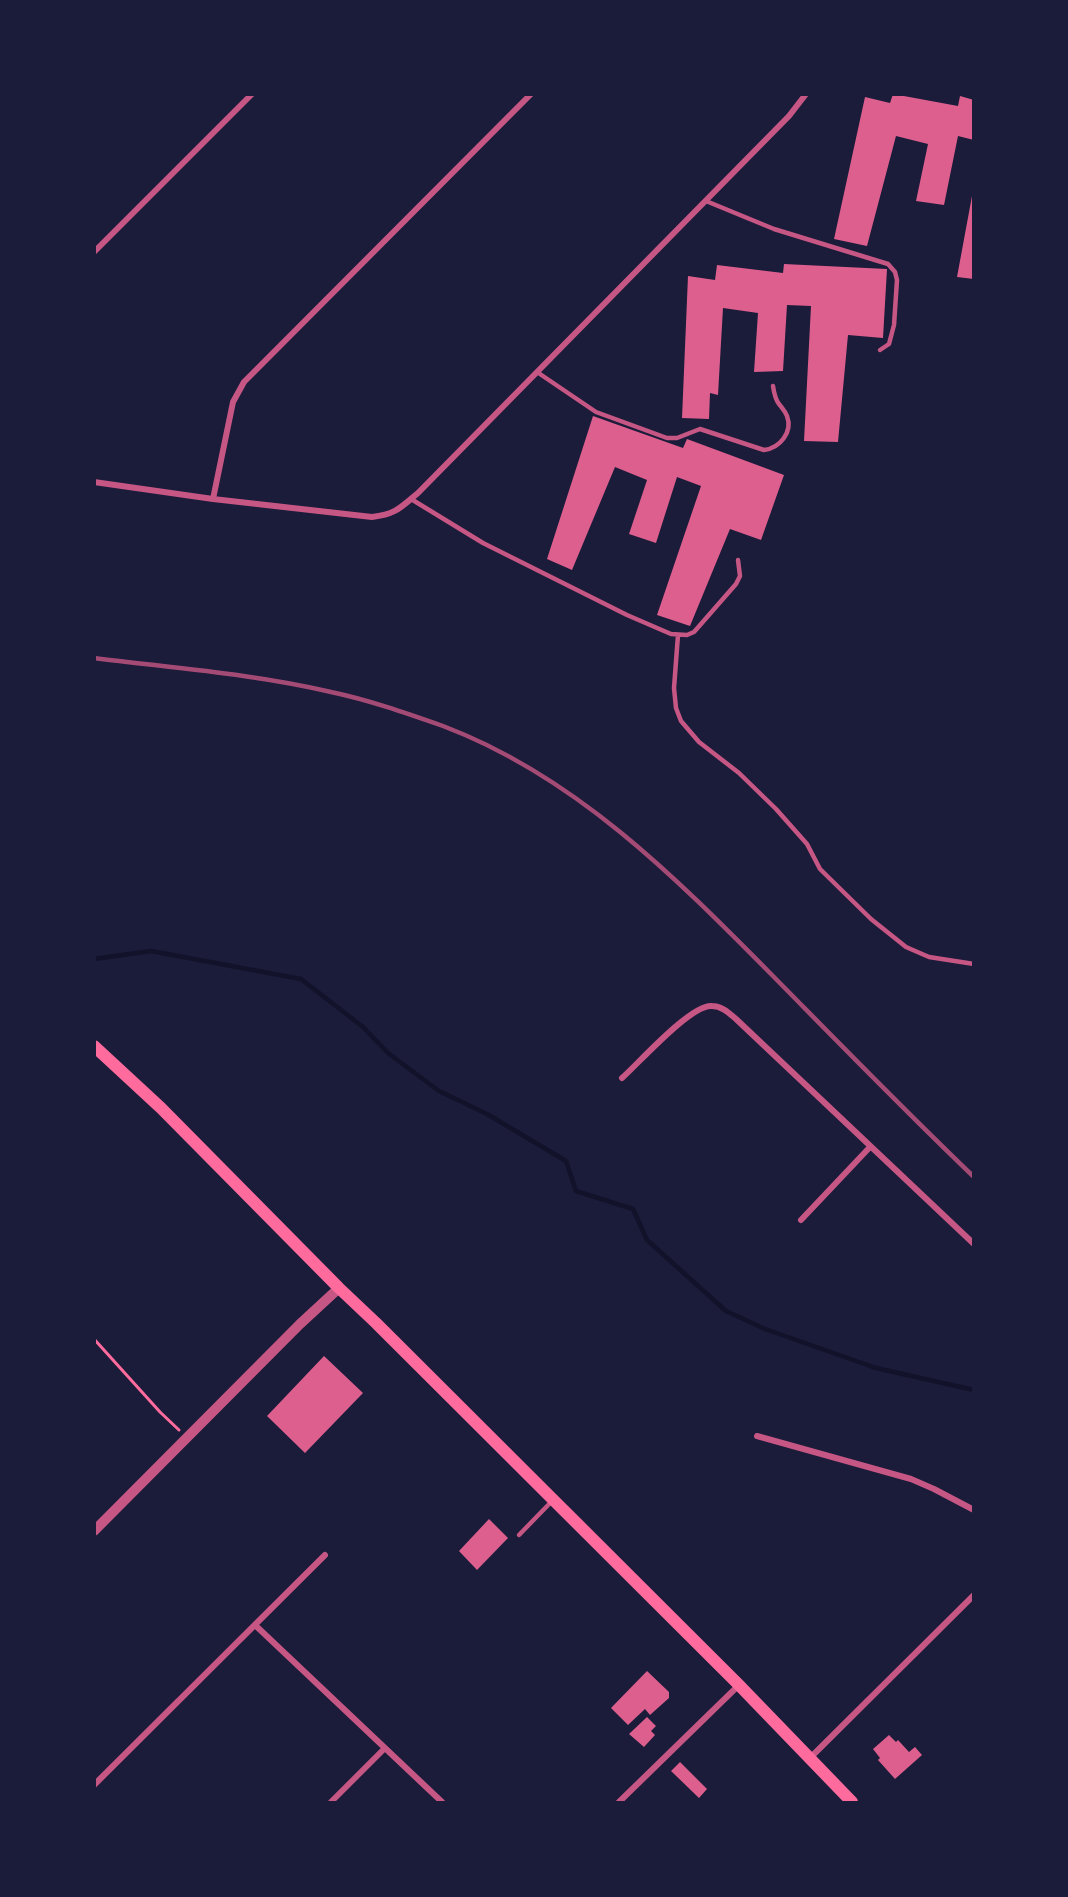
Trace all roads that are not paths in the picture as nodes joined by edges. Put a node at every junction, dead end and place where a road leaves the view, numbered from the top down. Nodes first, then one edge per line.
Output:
1 (252, 94) edge
2 (531, 94) edge
3 (806, 94) edge
4 (706, 201) junction
5 (94, 252) edge
6 (880, 350) dead end
7 (537, 372) junction
8 (773, 386) dead end
9 (94, 482) edge
10 (213, 499) junction
11 (411, 499) junction
12 (738, 560) dead end
13 (678, 635) junction
14 (974, 964) edge
15 (94, 1046) edge
16 (622, 1078) dead end
17 (870, 1147) junction
18 (801, 1221) dead end
19 (974, 1244) edge
20 (339, 1288) junction
21 (757, 1436) dead end
22 (553, 1500) junction
23 (974, 1510) edge
24 (94, 1531) edge
25 (519, 1535) dead end
26 (325, 1556) dead end
27 (974, 1594) edge
28 (255, 1625) junction
29 (739, 1685) junction
30 (384, 1749) junction
31 (808, 1759) junction
32 (94, 1785) edge
33 (331, 1803) edge
34 (442, 1803) edge
35 (619, 1803) edge
36 (852, 1803) edge

1 - 5 street
2 - 10 street
3 - 4 street
4 - 6 lane
4 - 7 street
7 - 8 lane
7 - 11 street
9 - 10 street
10 - 11 street
11 - 13 lane
12 - 13 lane
13 - 14 lane
15 - 20 main road
16 - 17 street
17 - 18 street
17 - 19 street
20 - 22 main road
20 - 24 street
21 - 23 street
22 - 25 lane
22 - 29 main road
26 - 28 street
27 - 31 street
28 - 30 street
28 - 32 street
29 - 31 main road
29 - 35 street
30 - 33 street
30 - 34 street
31 - 36 main road

